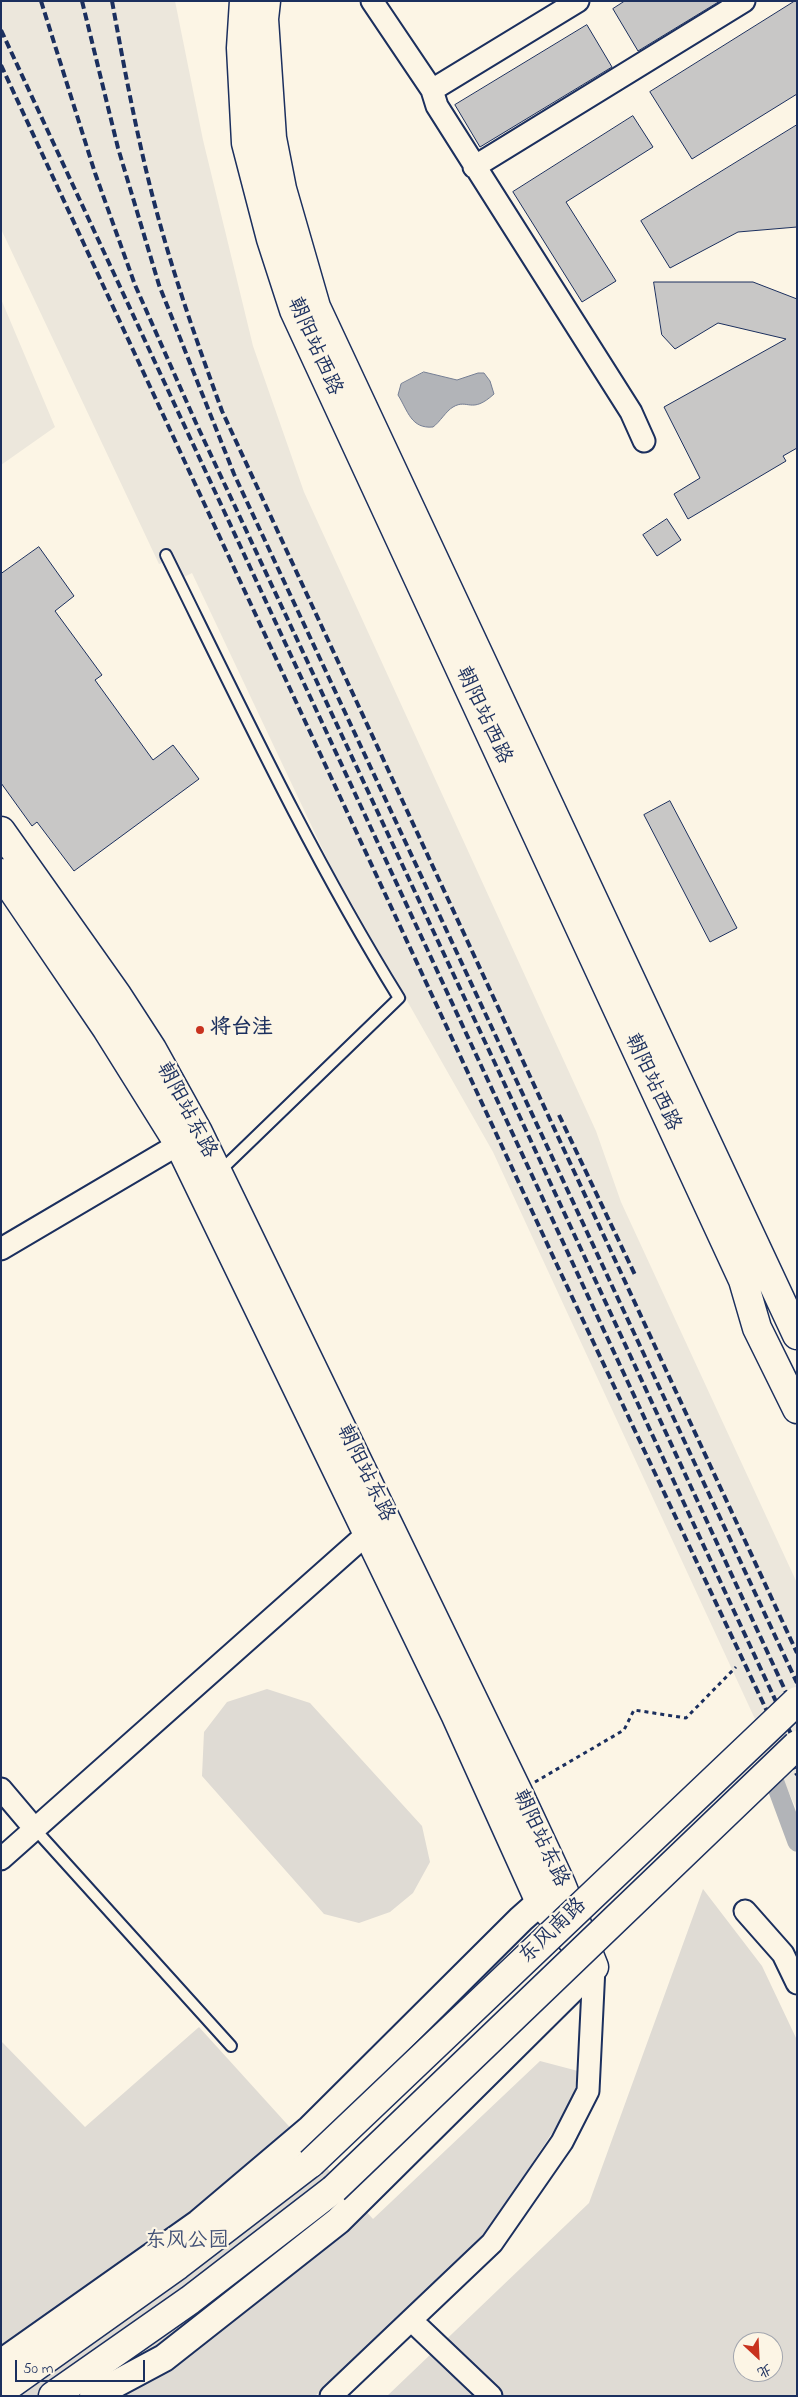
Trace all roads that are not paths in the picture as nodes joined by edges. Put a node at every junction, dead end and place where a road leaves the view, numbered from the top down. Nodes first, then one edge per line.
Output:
1 (244, 1) edge
2 (266, 1) edge
3 (372, 1) edge
4 (578, 1) edge
5 (744, 1) edge
6 (432, 90) junction
7 (474, 167) junction
8 (644, 441) dead end
9 (166, 555) dead end
10 (1, 830) edge
11 (1, 874) edge
12 (179, 1144) junction
13 (218, 1173) junction
14 (1, 1249) edge
15 (797, 1335) edge
16 (797, 1410) edge
17 (368, 1534) junction
18 (797, 1701) edge
19 (797, 1745) edge
20 (1, 1790) edge
21 (34, 1828) junction
22 (1, 1859) edge
23 (561, 1884) junction
24 (540, 1902) junction
25 (746, 1910) dead end
26 (594, 1967) junction
27 (797, 1983) edge
28 (231, 2046) dead end
29 (411, 2320) junction
30 (1, 2363) edge
31 (1, 2391) edge
32 (53, 2396) edge
33 (94, 2396) edge
34 (331, 2396) edge
35 (491, 2396) edge

1 - 16 main road, 朝阳站西路
2 - 15 main road, 朝阳站西路
3 - 6 street
4 - 6 street
5 - 7 street
6 - 7 street
7 - 8 street
9 - 13 lane
10 - 13 main road, 朝阳站东路
11 - 12 main road, 朝阳站东路
12 - 14 street
12 - 17 main road, 朝阳站东路
13 - 23 main road, 朝阳站东路
17 - 21 street
17 - 24 main road, 朝阳站东路
18 - 31 main road, 东风南路, bridge
19 - 32 main road, 东风南路, bridge
20 - 21 street
21 - 22 street
21 - 28 lane
23 - 24 street
23 - 26 main road, 朝阳站东路
24 - 26 main road, 朝阳站东路
24 - 30 street
25 - 27 street
26 - 29 street
26 - 33 street
29 - 34 street
29 - 35 street

